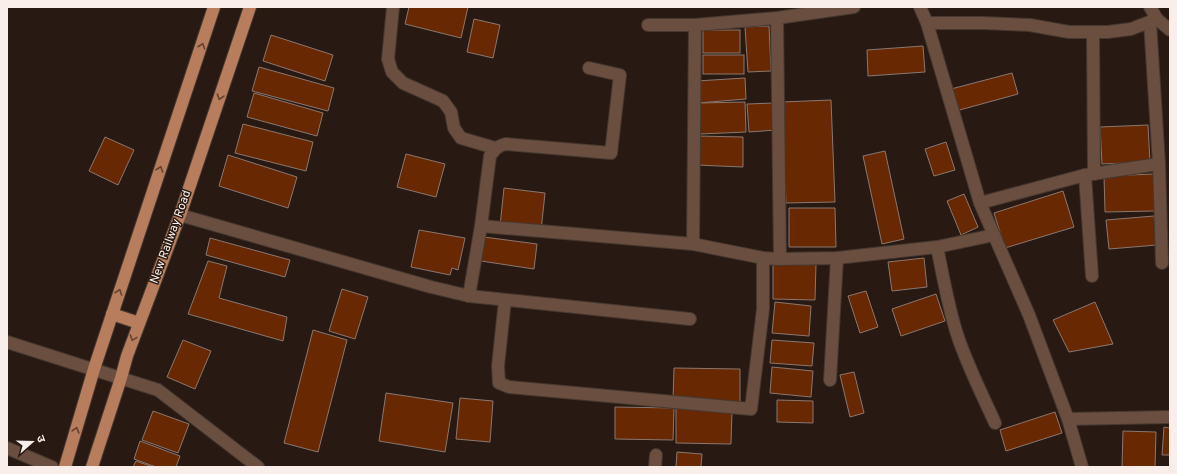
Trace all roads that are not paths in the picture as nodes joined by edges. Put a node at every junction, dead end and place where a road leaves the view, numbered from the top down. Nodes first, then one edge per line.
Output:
1 (214, 7) edge
2 (250, 7) edge
3 (393, 7) edge
4 (854, 7) edge
5 (920, 7) edge
6 (1150, 7) edge
7 (777, 18) junction
8 (1154, 20) junction
9 (927, 23) junction
10 (648, 25) dead end
11 (695, 25) junction
12 (1170, 30) edge
13 (1092, 32) junction
14 (589, 68) dead end
15 (495, 148) junction
16 (1159, 164) junction
17 (1089, 175) junction
18 (980, 203) junction
19 (180, 215) junction
20 (481, 226) junction
21 (994, 235) junction
22 (692, 244) junction
23 (937, 247) junction
24 (763, 258) junction
25 (837, 258) junction
26 (780, 259) junction
27 (1162, 263) dead end
28 (1092, 276) dead end
29 (468, 296) junction
30 (505, 300) junction
31 (112, 314) junction
32 (690, 319) dead end
33 (139, 323) junction
34 (7, 342) edge
35 (94, 369) junction
36 (121, 378) junction
37 (830, 380) dead end
38 (1170, 417) edge
39 (1068, 419) junction
40 (995, 423) dead end
41 (7, 448) edge
42 (52, 467) edge
43 (65, 467) edge
44 (92, 467) edge
45 (258, 467) edge
46 (1082, 467) edge

31 -> 1 main road
2 -> 19 main road, New Railway Road
3 - 15 street
4 - 7 street
5 - 9 street
6 - 8 street
7 - 11 street
7 - 26 street
8 - 12 street
8 - 13 street
8 - 16 street
9 - 13 street
9 - 18 street
10 - 11 street
11 - 22 street
13 - 17 street
14 - 15 street
15 - 20 street
16 - 17 street
16 - 27 street
17 - 18 street
17 - 28 street
18 - 21 street
19 - 29 street
19 - 33 main road, New Railway Road
20 - 22 street
20 - 29 street
21 - 23 street
21 - 39 street
22 - 24 street
23 - 25 street
23 - 40 street
24 - 26 street
24 - 30 street
25 - 26 street
25 - 37 street
29 - 30 street
30 - 32 street
31 - 33 main road
31 - 35 main road
33 -> 36 main road, New Railway Road
34 - 35 street
35 - 36 street
43 -> 35 main road
36 - 44 main road, New Railway Road
36 - 45 street
38 - 39 street
39 - 46 street
41 - 42 street

